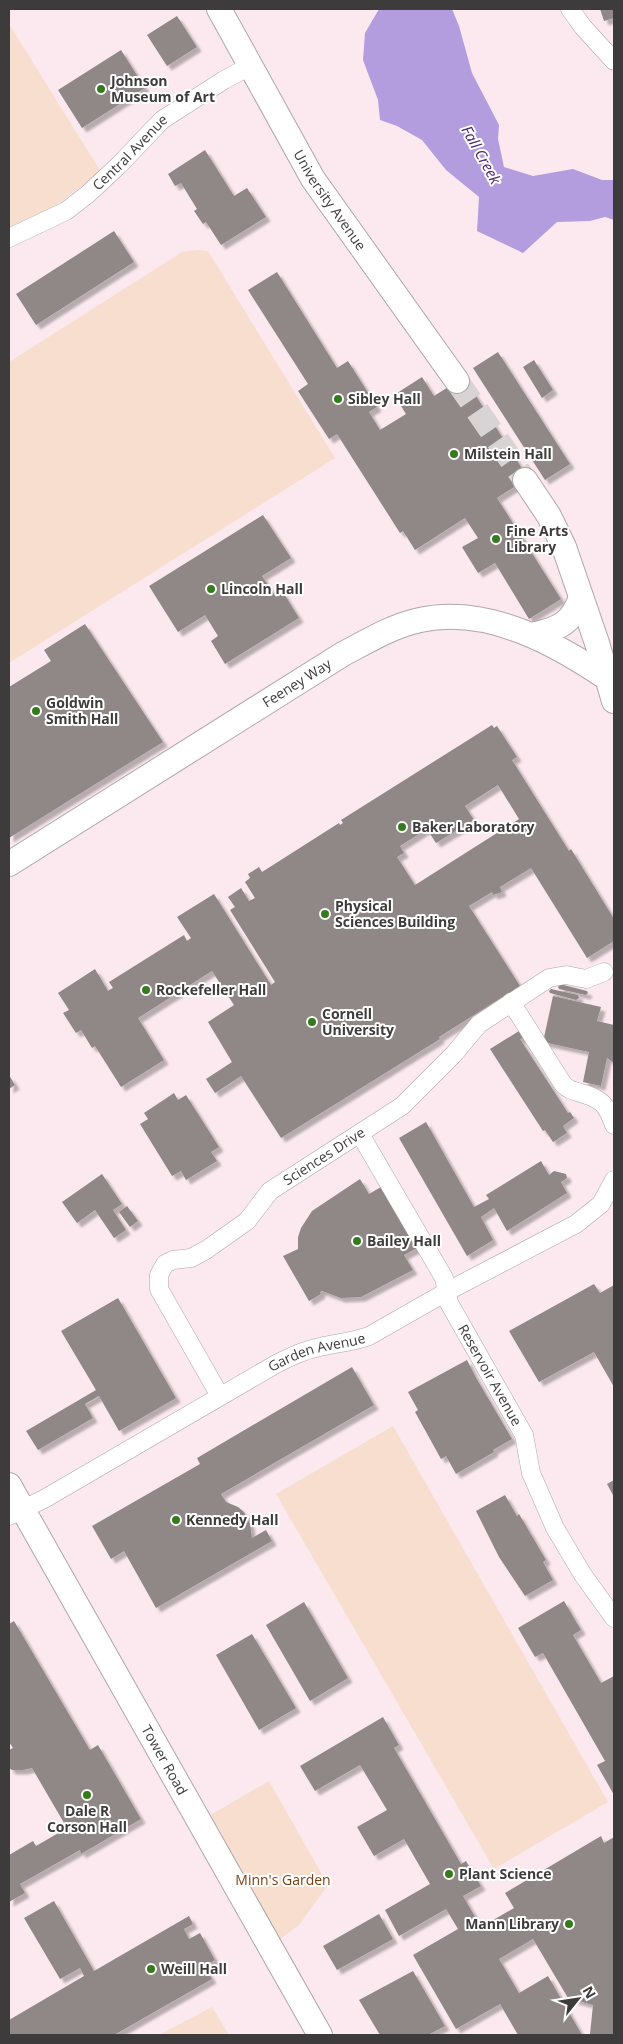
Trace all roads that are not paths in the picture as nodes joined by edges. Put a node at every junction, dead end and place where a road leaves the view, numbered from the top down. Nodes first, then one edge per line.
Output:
1 (220, 9) edge
2 (570, 9) edge
3 (614, 60) edge
4 (250, 66) junction
5 (9, 238) edge
6 (457, 381) tunnel mouth
7 (525, 480) tunnel mouth
8 (581, 597) junction
9 (532, 635) junction
10 (611, 680) edge
11 (614, 701) edge
12 (9, 864) edge
13 (604, 972) dead end
14 (511, 1002) junction
15 (614, 1125) edge
16 (360, 1134) junction
17 (614, 1180) edge
18 (448, 1291) junction
19 (220, 1396) junction
20 (9, 1486) edge
21 (16, 1513) edge
22 (614, 1618) edge
23 (320, 2035) edge

1 - 4 street, University Avenue
2 - 3 street
4 - 5 street, Central Avenue
4 - 6 street, University Avenue
7 - 8 street
8 - 9 street
8 - 10 street
9 - 10 street, Feeney Way
9 - 12 street, Feeney Way
10 - 11 street
13 - 14 street, Sciences Drive
14 - 15 street
14 - 16 street, Sciences Drive
16 - 18 street, Reservoir Avenue
16 - 19 street, Sciences Drive
17 - 18 street, Garden Avenue
18 - 19 street, Garden Avenue
18 - 22 street, Reservoir Avenue
19 - 21 street, Garden Avenue
20 - 21 street, Tower Road
21 - 23 street, Tower Road

